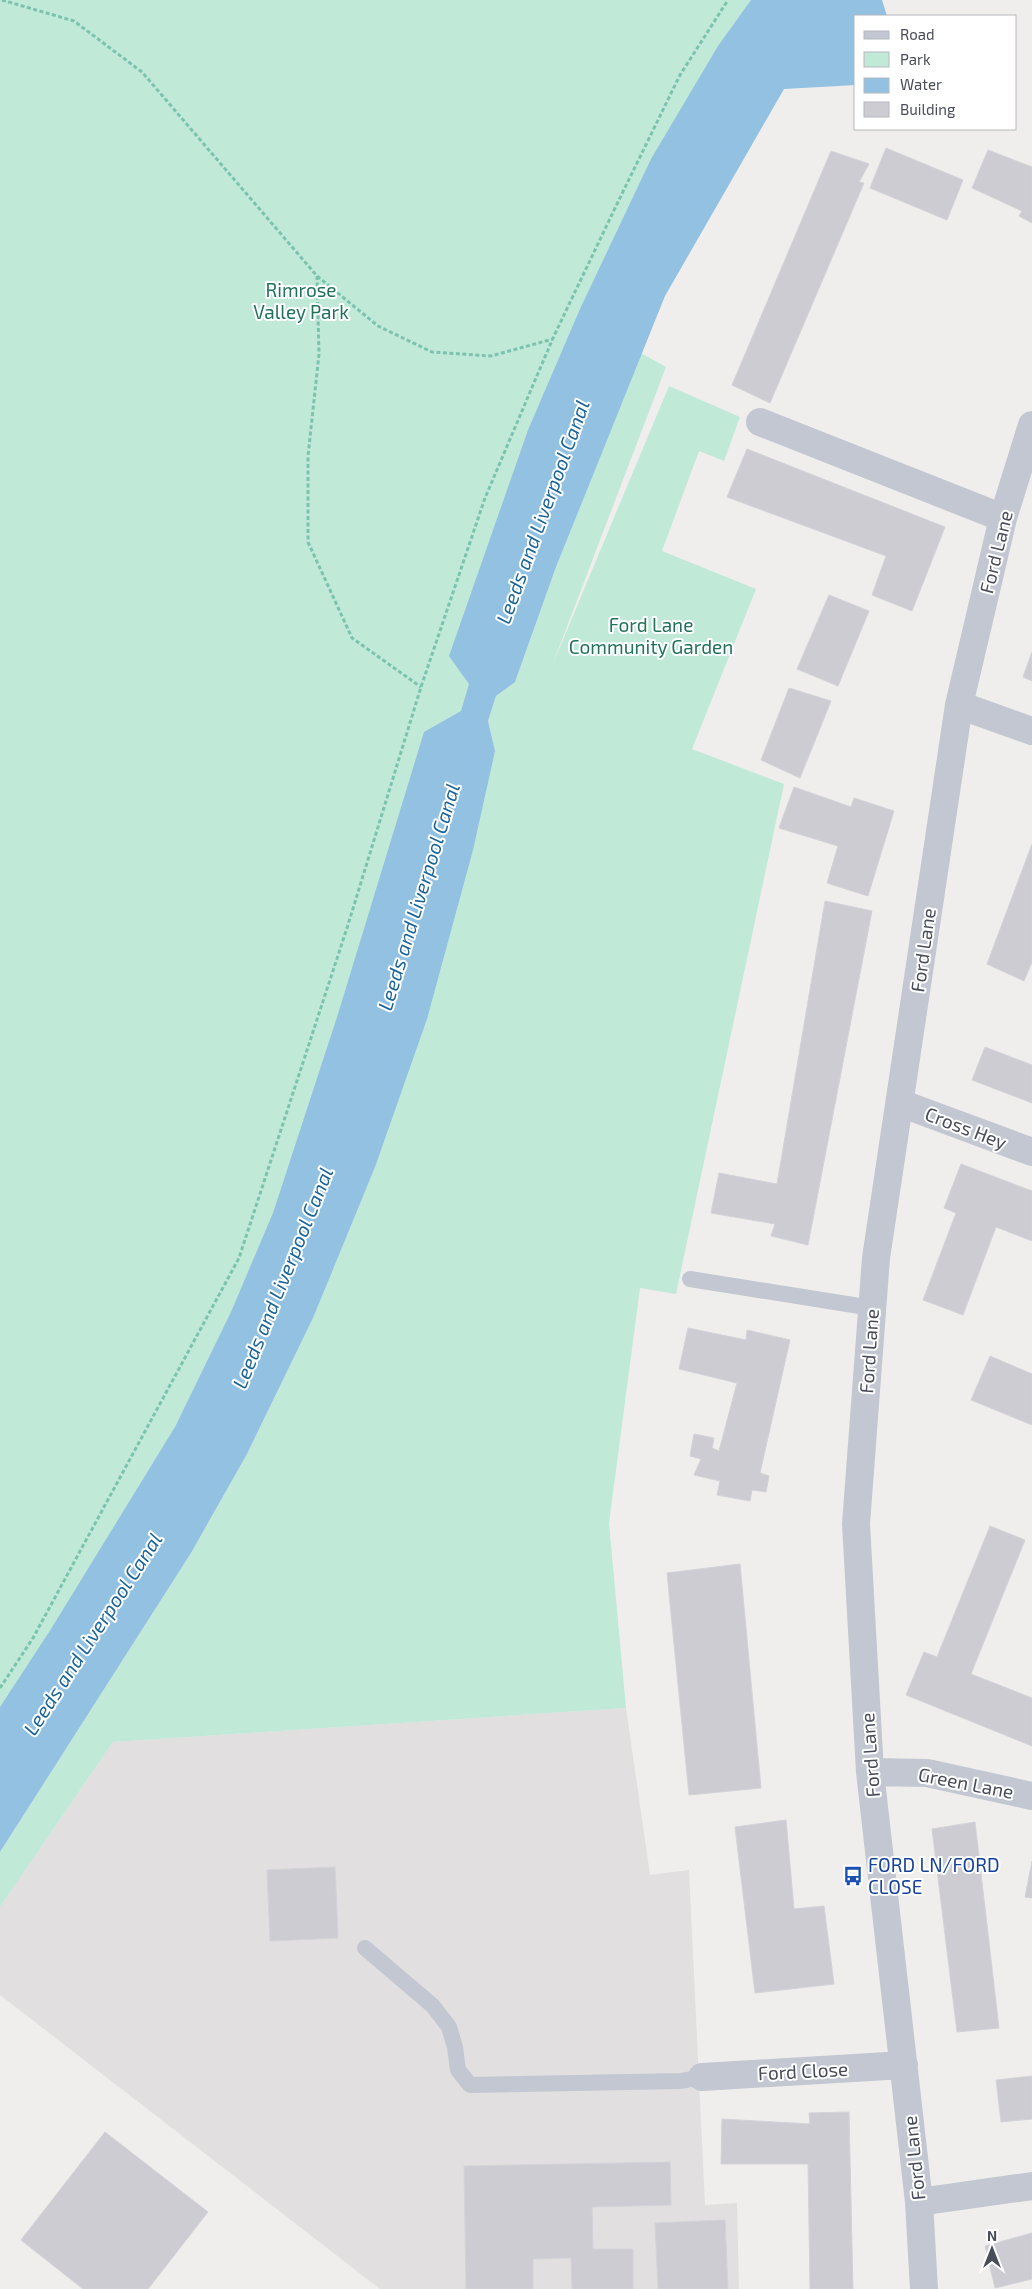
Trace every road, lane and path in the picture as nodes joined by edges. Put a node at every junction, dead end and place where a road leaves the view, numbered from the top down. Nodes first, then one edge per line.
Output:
1 (2, 0) edge
2 (728, 0) edge
3 (317, 276) junction
4 (554, 338) junction
5 (760, 422) dead end
6 (1032, 425) edge
7 (1003, 518) junction
8 (421, 687) junction
9 (959, 705) junction
10 (1032, 731) edge
11 (900, 1103) junction
12 (1032, 1152) edge
13 (690, 1279) dead end
14 (872, 1308) junction
15 (0, 1688) edge
16 (870, 1772) junction
17 (1032, 1796) edge
18 (365, 1948) dead end
19 (904, 2065) junction
20 (702, 2077) joint
21 (1032, 2186) edge
22 (919, 2202) junction
23 (924, 2289) edge

1 - 3 path
2 - 4 path
3 - 4 path
3 - 8 path
4 - 8 path
5 - 7 street
6 - 7 street, Ford Lane
7 - 9 street, Ford Lane
8 - 15 path
9 - 10 street
9 - 11 street, Ford Lane
11 - 12 street, Cross Hey
11 - 14 street, Ford Lane
13 - 14 lane
14 - 16 street, Ford Lane
16 - 17 street, Green Lane
16 - 19 street, Ford Lane
18 - 20 lane
19 - 20 street, Ford Close
19 - 22 street, Ford Lane
21 - 22 street
22 - 23 street, Ford Lane

